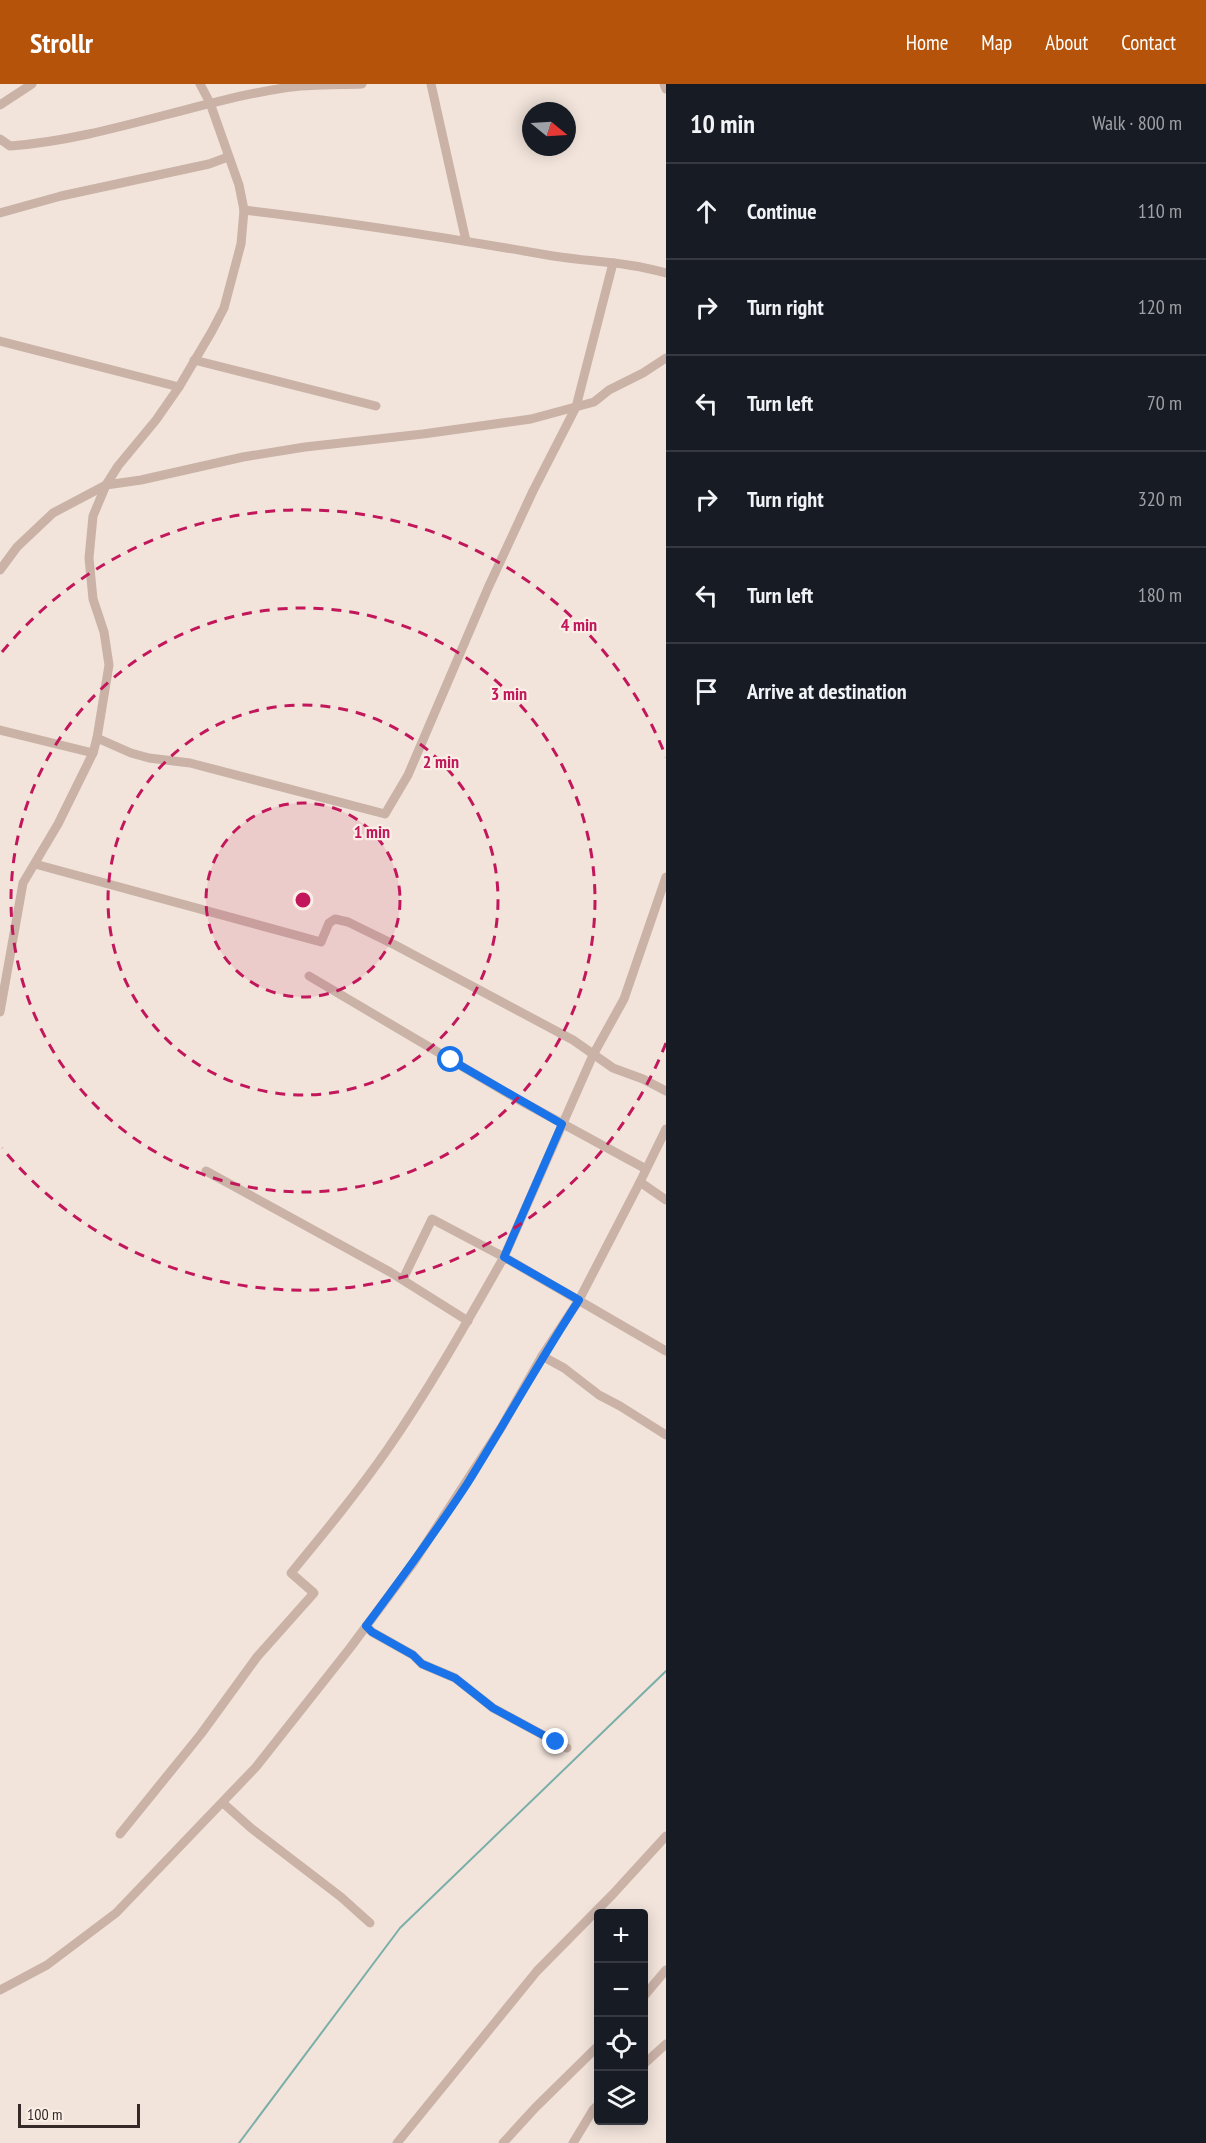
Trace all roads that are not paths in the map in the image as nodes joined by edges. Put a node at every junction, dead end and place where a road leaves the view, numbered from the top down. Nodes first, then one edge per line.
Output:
1 (32, 84) edge
2 (200, 84) edge
3 (362, 84) edge
4 (431, 84) edge
5 (664, 84) edge
6 (666, 89) edge
7 (210, 103) junction
8 (0, 105) edge
9 (0, 139) edge
10 (228, 157) junction
11 (244, 210) junction
12 (0, 213) edge
13 (466, 241) junction
14 (613, 263) junction
15 (666, 273) edge
16 (0, 341) edge
17 (666, 358) edge
18 (195, 360) junction
19 (179, 387) junction
20 (376, 406) dead end
21 (576, 407) junction
22 (106, 485) junction
23 (0, 570) edge
24 (0, 730) edge
25 (98, 738) junction
26 (93, 753) junction
27 (35, 864) junction
28 (666, 877) edge
29 (5, 952) edge
30 (309, 976) dead end
31 (0, 1012) edge
32 (593, 1055) junction
33 (666, 1092) edge
34 (562, 1124) junction
35 (665, 1134) edge
36 (646, 1169) junction
37 (206, 1171) dead end
38 (640, 1182) junction
39 (666, 1200) edge
40 (504, 1257) junction
41 (403, 1280) junction
42 (579, 1300) junction
43 (468, 1321) junction
44 (666, 1351) edge
45 (542, 1356) junction
46 (666, 1435) edge
47 (366, 1626) junction
48 (567, 1748) dead end
49 (223, 1803) junction
50 (120, 1834) dead end
51 (666, 1836) edge
52 (370, 1923) dead end
53 (666, 1970) edge
54 (0, 1990) edge
55 (648, 1991) edge
56 (666, 2044) edge
57 (594, 2050) edge
58 (648, 2060) edge
59 (594, 2109) edge
60 (397, 2143) edge
61 (503, 2143) edge
62 (573, 2143) edge

1 - 8 street
2 - 7 street
3 - 7 street
4 - 13 street
5 - 6 street
7 - 9 street
7 - 10 street
10 - 11 street
10 - 12 street
11 - 13 street
11 - 18 street
13 - 14 street
14 - 15 street
14 - 21 street
16 - 19 street
17 - 21 street
18 - 19 street
18 - 20 street
19 - 22 street
21 - 22 street
21 - 25 street
22 - 23 street
22 - 25 street
24 - 26 street
25 - 26 street
26 - 27 street
27 - 29 street
27 - 32 street
28 - 32 street
29 - 31 street
30 - 34 street
32 - 33 street
32 - 34 street
34 - 36 street
34 - 40 street
35 - 36 street
36 - 38 street
37 - 41 street
38 - 39 street
38 - 42 street
40 - 41 street
40 - 42 street
40 - 43 street
41 - 43 street
42 - 44 street
42 - 45 street
43 - 50 street
45 - 46 street
45 - 47 street
47 - 48 street
47 - 49 street
49 - 52 street
49 - 54 street
51 - 60 street
53 - 55 street
56 - 58 street
57 - 61 street
59 - 62 street

